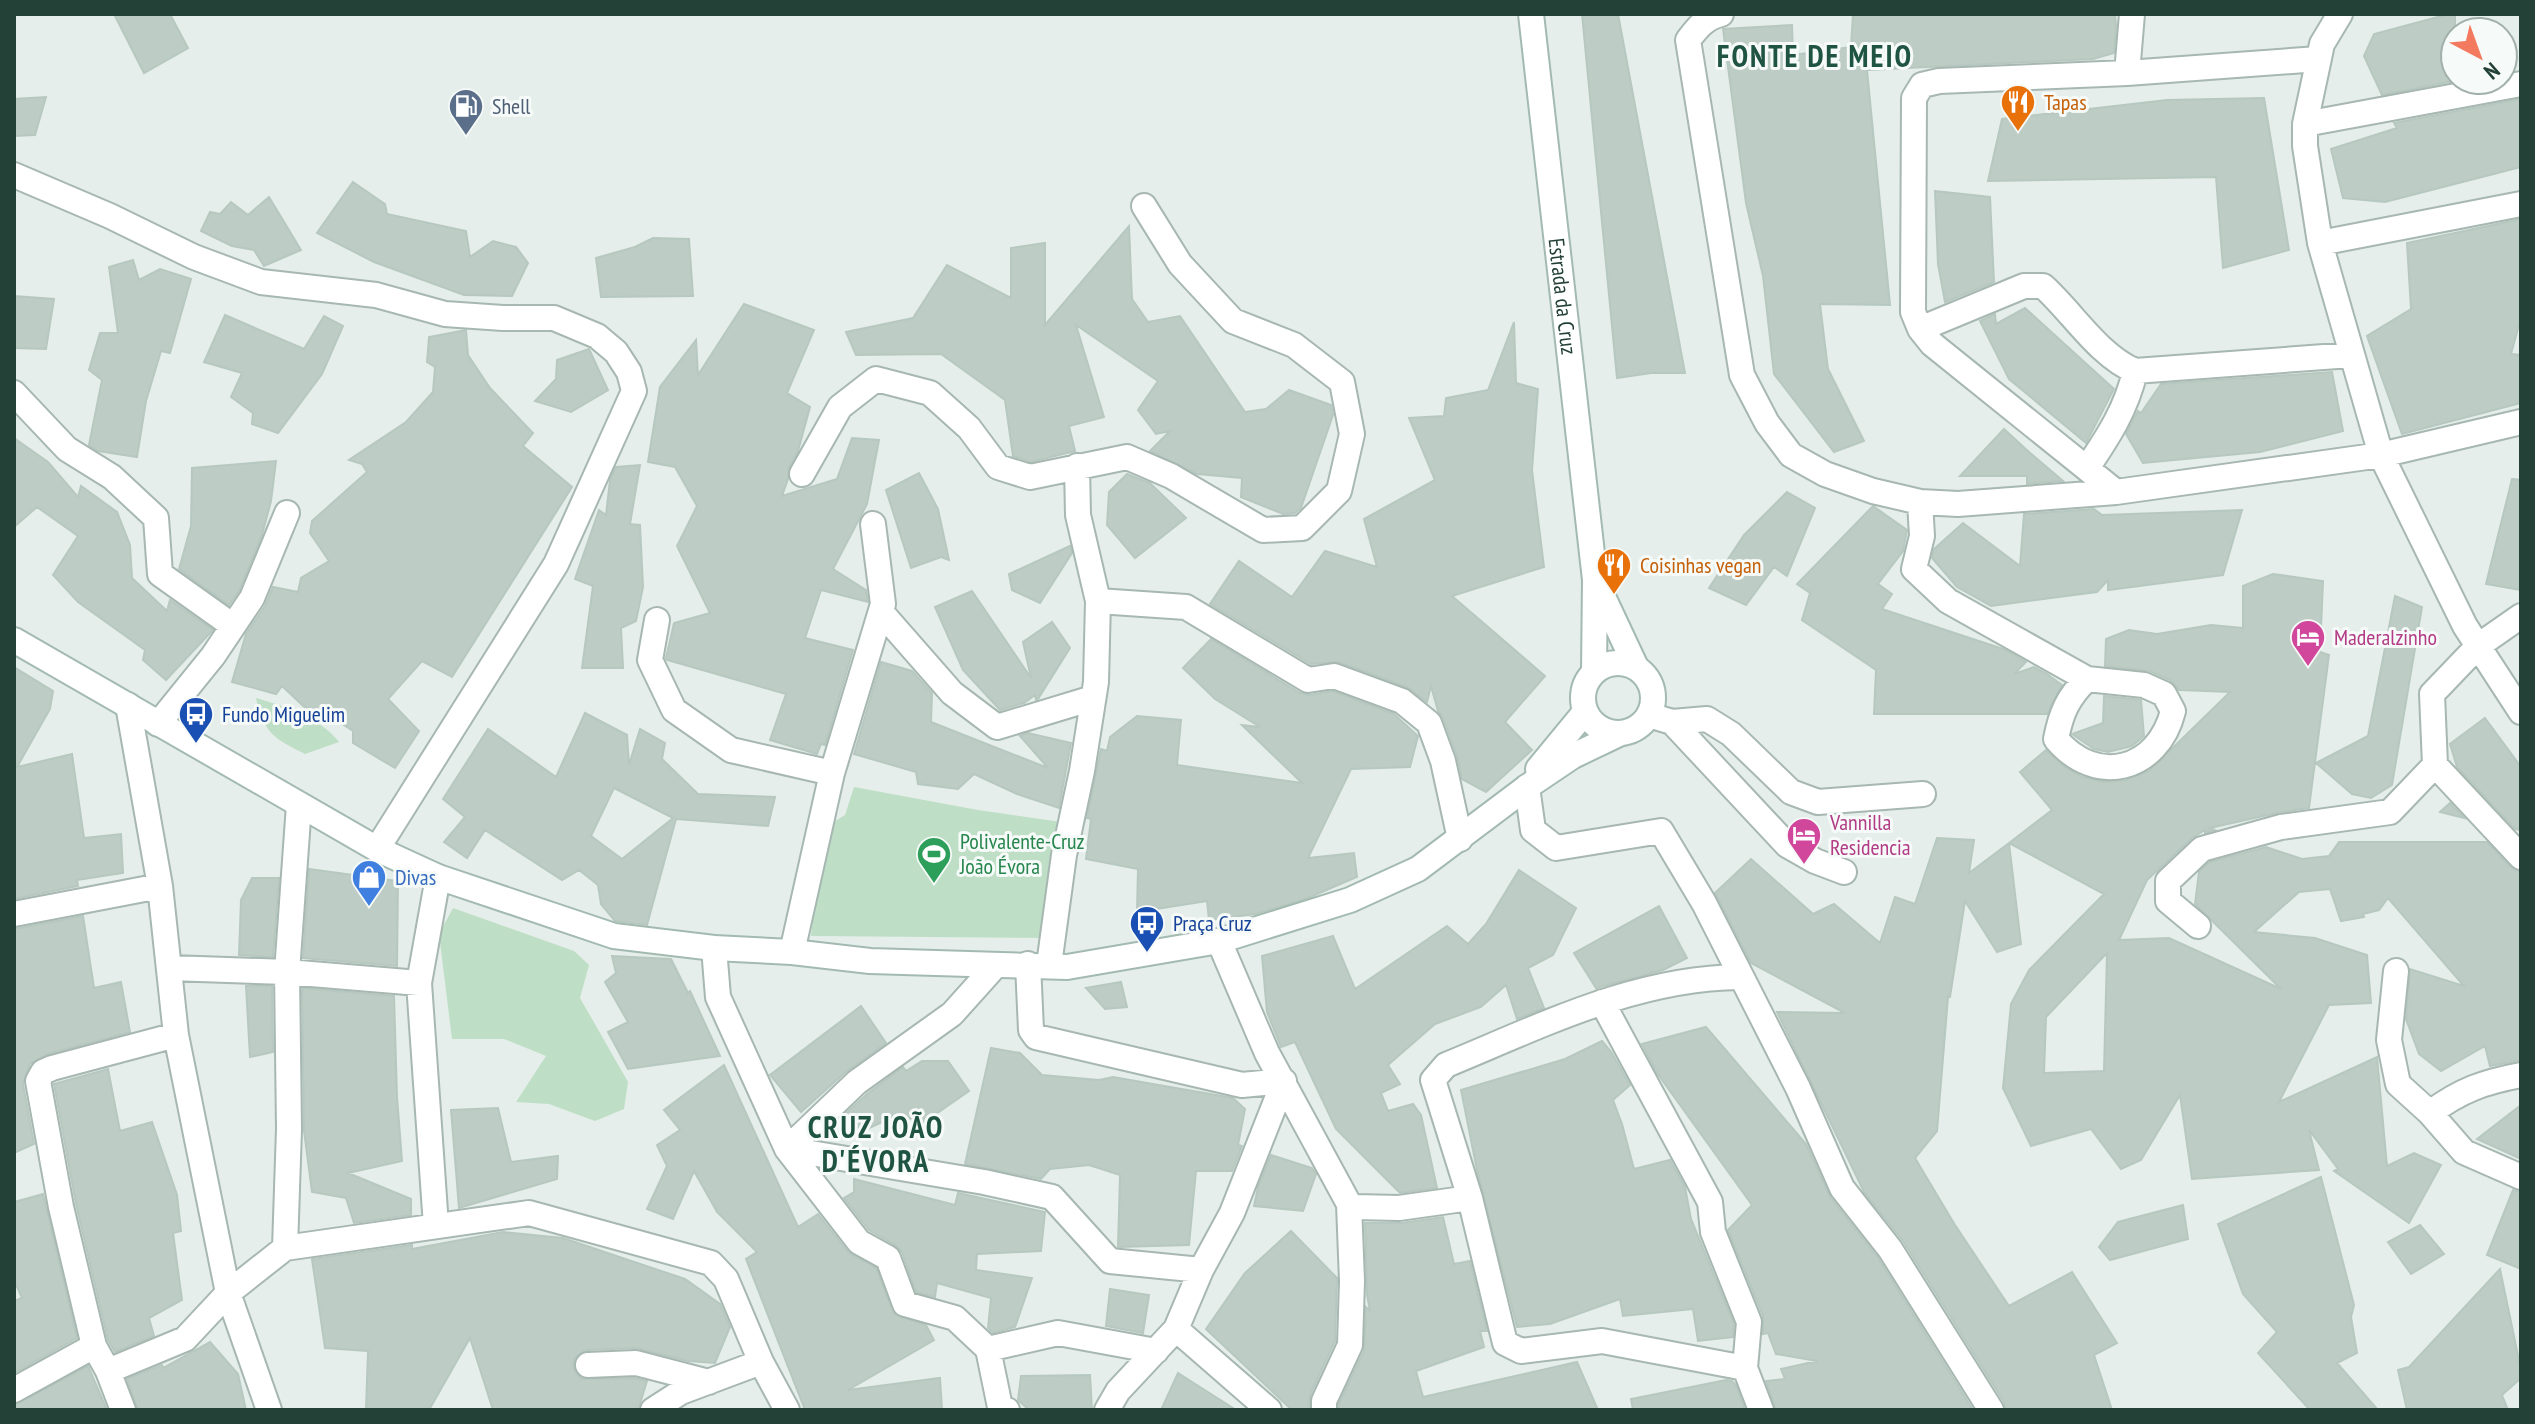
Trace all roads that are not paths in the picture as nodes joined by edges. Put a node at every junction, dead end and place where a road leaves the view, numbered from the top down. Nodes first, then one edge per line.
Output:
1 (1531, 14) edge
2 (1721, 14) edge
3 (2132, 14) edge
4 (2340, 14) edge
5 (2318, 59) junction
6 (2127, 73) junction
7 (2521, 84) edge
8 (2305, 124) junction
9 (14, 175) edge
10 (2521, 204) edge
11 (1144, 206) dead end
12 (2320, 243) junction
13 (1920, 329) junction
14 (2351, 355) junction
15 (2135, 371) junction
16 (14, 393) edge
17 (2521, 422) edge
18 (2381, 455) junction
19 (1077, 466) junction
20 (2087, 468) junction
21 (802, 474) dead end
22 (2116, 492) junction
23 (1920, 502) junction
24 (287, 513) dead end
25 (873, 524) dead end
26 (1595, 580) junction
27 (1098, 601) junction
28 (881, 612) junction
29 (2521, 616) edge
30 (657, 620) dead end
31 (233, 626) junction
32 (14, 640) edge
33 (2478, 646) junction
34 (1636, 667) junction
35 (1594, 671) junction
36 (2087, 679) junction
37 (1093, 698) junction
38 (128, 705) junction
39 (1585, 712) junction
40 (2521, 712) edge
41 (1661, 719) junction
42 (158, 724) junction
43 (1621, 733) junction
44 (2435, 765) junction
45 (832, 773) junction
46 (1518, 792) junction
47 (1923, 794) dead end
48 (299, 805) junction
49 (1460, 839) junction
50 (377, 849) junction
51 (2521, 857) edge
52 (1844, 872) dead end
53 (438, 877) junction
54 (160, 886) junction
55 (14, 914) edge
56 (2198, 926) dead end
57 (1219, 941) junction
58 (714, 948) junction
59 (792, 952) junction
60 (996, 965) junction
61 (1038, 965) junction
62 (170, 968) junction
63 (2396, 971) dead end
64 (287, 972) junction
65 (1740, 977) junction
66 (419, 983) junction
67 (1602, 1002) junction
68 (176, 1035) junction
69 (2521, 1075) edge
70 (1284, 1081) junction
71 (2430, 1113) junction
72 (787, 1149) junction
73 (2521, 1177) edge
74 (1470, 1198) junction
75 (1349, 1204) junction
76 (436, 1226) junction
77 (285, 1248) junction
78 (1201, 1270) junction
79 (228, 1293) junction
80 (1176, 1329) junction
81 (94, 1346) junction
82 (988, 1349) junction
83 (1156, 1351) junction
84 (761, 1362) junction
85 (588, 1365) dead end
86 (1745, 1368) junction
87 (108, 1371) junction
88 (709, 1382) junction
89 (14, 1390) edge
90 (123, 1410) edge
91 (269, 1410) edge
92 (653, 1410) edge
93 (787, 1410) edge
94 (1007, 1410) edge
95 (1107, 1410) edge
96 (1269, 1410) edge
97 (1324, 1410) edge
98 (1761, 1410) edge
99 (1991, 1410) edge

1 - 26 street, Estrada da Cruz
2 - 23 street
3 - 6 street
4 - 5 street
5 - 6 street
5 - 8 street
6 - 13 street
7 - 8 street
8 - 12 street
9 - 50 street
10 - 12 street
11 - 19 street
12 - 14 street
13 - 15 street
13 - 20 street
14 - 15 street
14 - 18 street
15 - 20 street
16 - 31 street
17 - 18 street
18 - 22 street
18 - 33 street
19 - 21 street
19 - 27 street
20 - 22 street
22 - 23 street
23 - 36 street
24 - 31 street
25 - 28 street
26 - 34 street, Estrada da Cruz
26 - 35 street, Estrada da Cruz
27 - 37 street
27 - 49 street
28 - 37 street
28 - 45 street
29 - 33 street
30 - 45 street
31 - 42 street
32 - 38 street
33 - 40 street
33 - 44 street
34 - 35 street
34 - 41 street
35 - 39 street
36 - 36 street
37 - 61 street
38 - 42 street
38 - 54 street
39 - 43 street
39 - 46 street
41 - 43 street
41 - 47 street
41 - 52 street
42 - 48 street
43 - 46 street
44 - 51 street
44 - 56 street
45 - 59 street
46 - 49 street
46 - 65 street
48 - 50 street
48 - 64 street
49 - 57 street
50 - 53 street
53 - 58 street
53 - 66 street
54 - 55 street
54 - 62 street
57 - 61 street
57 - 70 street
58 - 59 street
58 - 72 street
59 - 60 street
60 - 61 street
60 - 72 street
61 - 70 street
62 - 64 street
62 - 68 street
63 - 71 street
64 - 66 street
64 - 77 street
65 - 67 street
65 - 99 street
66 - 76 street
67 - 74 street
67 - 86 street
68 - 79 street
68 - 81 street
69 - 71 street
70 - 75 street
70 - 78 street
71 - 73 street
72 - 78 street
72 - 82 street
74 - 75 street
74 - 86 street
75 - 97 street
76 - 77 street
76 - 84 street
77 - 79 street
78 - 80 street
79 - 87 street
79 - 91 street
80 - 83 street
80 - 96 street
81 - 87 street
81 - 89 street
82 - 83 street
82 - 94 street
83 - 95 street
84 - 88 street
84 - 93 street
85 - 88 street
86 - 98 street
87 - 90 street
88 - 92 street

